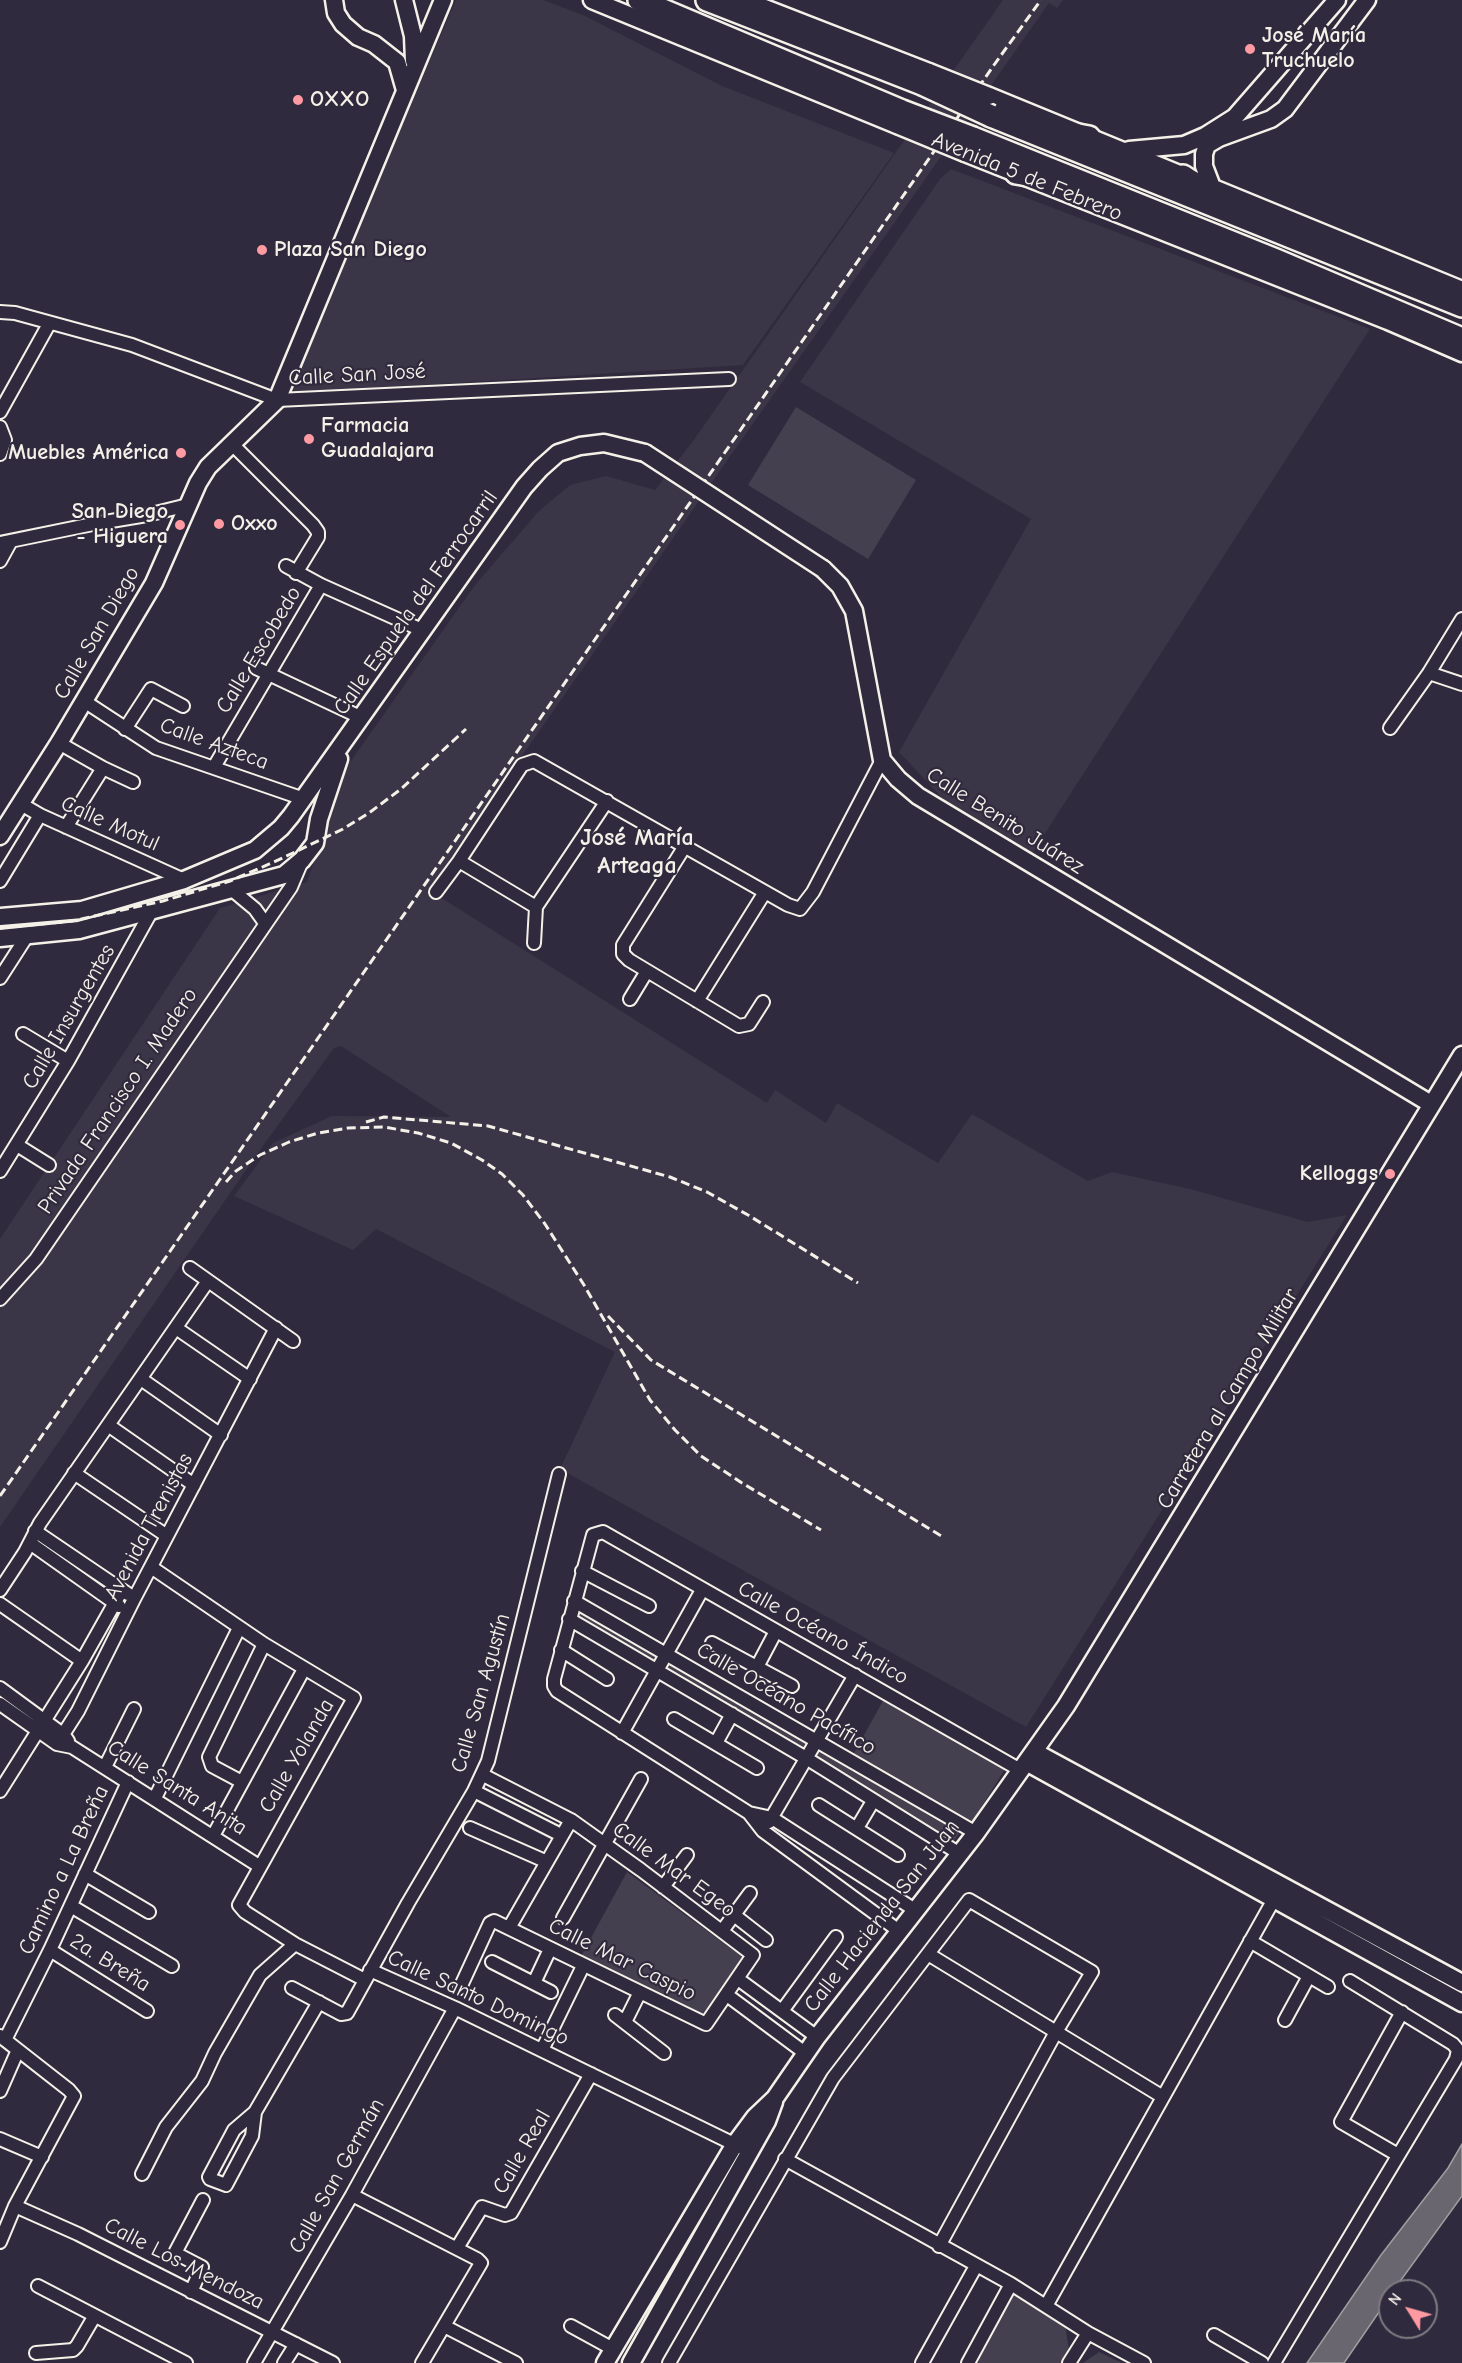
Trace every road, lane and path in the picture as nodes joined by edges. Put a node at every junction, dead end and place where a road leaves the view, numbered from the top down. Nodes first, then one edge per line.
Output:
1 (334, 0) edge
2 (404, 0) edge
3 (443, 0) edge
4 (592, 0) edge
5 (598, 0) edge
6 (707, 0) edge
7 (744, 0) edge
8 (1337, 0) edge
9 (1367, 0) edge
10 (633, 7) edge
11 (415, 68) junction
12 (405, 90) junction
13 (1260, 90) junction
14 (997, 108) junction
15 (1285, 109) junction
16 (1012, 124) junction
17 (1089, 137) junction
18 (969, 146) junction
19 (1122, 150) junction
20 (1016, 173) junction
21 (1183, 176) junction
22 (1093, 187) junction
23 (1212, 188) junction
24 (1251, 221) junction
25 (1196, 228) junction
26 (1243, 264) junction
27 (1462, 290) edge
28 (1462, 306) edge
29 (0, 312) edge
30 (1388, 321) junction
31 (49, 324) junction
32 (1439, 330) junction
33 (1462, 339) edge
34 (1462, 353) edge
35 (729, 379) dead end
36 (277, 400) junction
37 (0, 412) edge
38 (0, 427) edge
39 (231, 443) junction
40 (0, 454) edge
41 (188, 505) junction
42 (6, 542) edge
43 (0, 561) edge
44 (321, 585) junction
45 (1462, 619) edge
46 (424, 631) junction
47 (256, 668) dead end
48 (269, 673) junction
49 (1429, 673) junction
50 (1462, 684) edge
51 (84, 700) junction
52 (183, 706) dead end
53 (362, 718) junction
54 (125, 729) junction
55 (1390, 729) dead end
56 (59, 743) junction
57 (344, 744) junction
58 (882, 760) junction
59 (214, 767) junction
60 (103, 768) junction
61 (133, 782) dead end
62 (304, 799) junction
63 (607, 801) junction
64 (21, 804) junction
65 (40, 815) junction
66 (66, 827) junction
67 (0, 836) edge
68 (685, 846) junction
69 (302, 860) junction
70 (459, 861) junction
71 (184, 880) junction
72 (0, 881) edge
73 (231, 889) junction
74 (436, 892) dead end
75 (765, 892) junction
76 (536, 907) junction
77 (151, 912) junction
78 (0, 917) edge
79 (265, 923) junction
80 (27, 936) junction
81 (0, 938) edge
82 (534, 943) dead end
83 (647, 971) junction
84 (0, 978) edge
85 (630, 999) dead end
86 (697, 1001) junction
87 (763, 1002) dead end
88 (23, 1034) dead end
89 (1462, 1055) edge
90 (68, 1061) junction
91 (1431, 1104) junction
92 (17, 1145) junction
93 (49, 1165) dead end
94 (0, 1171) edge
95 (190, 1268) dead end
96 (208, 1281) junction
97 (0, 1299) edge
98 (176, 1328) junction
99 (276, 1328) junction
100 (293, 1341) dead end
101 (141, 1378) junction
102 (250, 1378) junction
103 (108, 1425) junction
104 (221, 1435) junction
105 (74, 1473) junction
106 (559, 1474) dead end
107 (194, 1485) junction
108 (35, 1531) junction
109 (167, 1536) junction
110 (30, 1543) junction
111 (151, 1567) junction
112 (582, 1571) junction
113 (0, 1590) edge
114 (122, 1590) junction
115 (702, 1590) junction
116 (134, 1599) junction
117 (574, 1601) junction
118 (115, 1603) junction
119 (0, 1604) edge
120 (649, 1606) dead end
121 (127, 1612) junction
122 (569, 1619) junction
123 (239, 1628) junction
124 (776, 1631) junction
125 (712, 1643) dead end
126 (264, 1644) junction
127 (561, 1650) junction
128 (666, 1654) junction
129 (82, 1661) junction
130 (757, 1667) junction
131 (304, 1669) junction
132 (658, 1671) junction
133 (855, 1675) junction
134 (607, 1678) dead end
135 (792, 1686) dead end
136 (0, 1688) edge
137 (0, 1704) edge
138 (134, 1709) dead end
139 (732, 1714) junction
140 (674, 1719) dead end
141 (42, 1726) junction
142 (622, 1733) junction
143 (60, 1739) junction
144 (817, 1740) junction
145 (716, 1743) junction
146 (806, 1758) junction
147 (1028, 1762) junction
148 (105, 1767) junction
149 (757, 1767) dead end
150 (483, 1775) junction
151 (641, 1779) dead end
152 (129, 1782) junction
153 (242, 1782) junction
154 (1, 1788) edge
155 (474, 1791) junction
156 (155, 1798) junction
157 (873, 1801) junction
158 (819, 1805) dead end
159 (749, 1813) junction
160 (772, 1818) junction
161 (571, 1820) junction
162 (470, 1828) dead end
163 (857, 1828) junction
164 (763, 1831) junction
165 (976, 1833) junction
166 (561, 1835) junction
167 (213, 1836) junction
168 (604, 1845) junction
169 (960, 1854) junction
170 (687, 1855) dead end
171 (898, 1855) dead end
172 (545, 1862) junction
173 (259, 1866) junction
174 (85, 1874) junction
175 (663, 1887) junction
176 (750, 1893) dead end
177 (1278, 1893) junction
178 (71, 1906) junction
179 (915, 1910) junction
180 (149, 1912) dead end
181 (734, 1915) junction
182 (562, 1918) dead end
183 (509, 1928) junction
184 (722, 1930) junction
185 (900, 1931) junction
186 (836, 1937) dead end
187 (766, 1940) dead end
188 (1250, 1941) junction
189 (295, 1944) junction
190 (550, 1949) junction
191 (50, 1950) junction
192 (928, 1954) junction
193 (753, 1955) joint
194 (492, 1962) dead end
195 (583, 1965) junction
196 (172, 1966) dead end
197 (368, 1975) junction
198 (1309, 1976) junction
199 (738, 1979) junction
200 (1350, 1982) dead end
201 (534, 1983) junction
202 (1462, 1983) edge
203 (1328, 1987) dead end
204 (292, 1988) dead end
205 (460, 1988) dead end
206 (551, 1992) dead end
207 (640, 1992) junction
208 (727, 1995) junction
209 (319, 2002) junction
210 (1462, 2003) edge
211 (455, 2008) junction
212 (147, 2011) dead end
213 (782, 2011) junction
214 (1402, 2012) junction
215 (1285, 2020) dead end
216 (1056, 2032) junction
217 (817, 2037) junction
218 (2, 2038) edge
219 (18, 2050) junction
220 (542, 2050) junction
221 (664, 2053) dead end
222 (805, 2053) junction
223 (591, 2074) junction
224 (0, 2091) edge
225 (1163, 2097) junction
226 (255, 2112) junction
227 (0, 2139) edge
228 (227, 2143) junction
229 (742, 2148) junction
230 (244, 2152) junction
231 (1398, 2155) junction
232 (42, 2157) junction
233 (785, 2159) junction
234 (142, 2174) dead end
235 (352, 2195) junction
236 (203, 2200) dead end
237 (15, 2206) junction
238 (0, 2241) edge
239 (939, 2246) junction
240 (457, 2248) junction
241 (976, 2266) junction
242 (1011, 2284) junction
243 (38, 2286) dead end
244 (191, 2292) junction
245 (1046, 2306) junction
246 (94, 2317) junction
247 (444, 2326) junction
248 (571, 2326) dead end
249 (272, 2332) junction
250 (1088, 2333) junction
251 (1214, 2335) dead end
252 (296, 2344) junction
253 (36, 2353) dead end
254 (609, 2356) edge
255 (186, 2363) edge
256 (254, 2363) edge
257 (284, 2363) edge
258 (333, 2363) edge
259 (422, 2363) edge
260 (516, 2363) edge
261 (631, 2363) edge
262 (669, 2363) edge
263 (922, 2363) edge
264 (968, 2363) edge
265 (1069, 2363) edge
266 (1144, 2363) edge
267 (1262, 2363) edge
268 (1274, 2363) edge

1 - 12 main road
2 - 11 main road
3 - 11 main road, Calle San Diego
4 - 10 main road, Avenida 5 de Febrero
5 - 10 main road
6 - 14 highway, Avenida 5 de Febrero, bridge
7 - 14 main road, Avenida 5 de Febrero, bridge
8 - 13 main road
9 - 15 main road
10 - 18 highway, Avenida 5 de Febrero, bridge
10 - 18 main road, Avenida 5 de Febrero, bridge
11 - 12 main road, Calle San Diego
12 - 36 main road, Calle San Diego
13 - 15 main road
13 - 19 main road
14 - 16 highway, Avenida 5 de Febrero
14 - 17 main road, Avenida 5 de Febrero
15 - 23 main road
16 - 17 highway
16 - 24 highway, Avenida 5 de Febrero
17 - 19 main road, Avenida 5 de Febrero
18 - 20 main road, Avenida 5 de Febrero
18 - 22 highway, Avenida 5 de Febrero
19 - 21 main road, Avenida 5 de Febrero
20 - 22 highway
20 - 26 main road, Avenida 5 de Febrero
21 - 23 main road, Avenida 5 de Febrero
21 - 24 highway
22 - 25 highway, Avenida 5 de Febrero
23 - 27 main road, Avenida 5 de Febrero
24 - 28 highway, Avenida 5 de Febrero
25 - 26 highway
25 - 32 highway, Avenida 5 de Febrero
26 - 30 main road, Avenida 5 de Febrero
29 - 31 street, Calle San José
30 - 32 highway
30 - 34 main road, Avenida 5 de Febrero
31 - 36 street, Calle San José
31 - 37 street
32 - 33 highway, Avenida 5 de Febrero
35 - 36 street, Calle San José
36 - 39 main road, Calle San Diego
38 - 40 street
39 - 41 main road, Calle San Diego
39 - 44 street
41 - 42 street
41 - 51 main road, Calle San Diego
42 - 43 street
44 - 46 street
44 - 48 street, Calle Escobedo
45 - 49 street
46 - 53 main road, Calle Espuela del Ferrocarril
46 - 58 main road, Calle Espuela del Ferrocarril, bridge
47 - 48 street
48 - 53 street
48 - 59 street, Calle Escobedo
49 - 50 street
49 - 55 street
51 - 54 street, Calle Azteca
51 - 56 main road, Calle San Diego
52 - 54 street
53 - 57 main road, Calle Espuela del Ferrocarril
54 - 59 street, Calle Azteca
56 - 60 street
56 - 64 main road, Calle San Diego
57 - 62 main road, Calle Espuela del Ferrocarril
57 - 69 main road, Calle Espuela del Ferrocarril
58 - 75 street
58 - 91 main road, Calle Benito Juárez
59 - 62 street, Calle Azteca
60 - 61 street
60 - 66 street
62 - 71 main road, Calle Espuela del Ferrocarril
63 - 68 street
63 - 70 street
63 - 76 street
64 - 65 street, Calle Motul
64 - 67 main road, Calle San Diego
65 - 66 street, Calle Motul
65 - 72 street
66 - 71 street, Calle Motul
68 - 75 street
68 - 83 street
69 - 73 main road, Calle Espuela del Ferrocarril
69 - 79 street, Privada Francisco I. Madero
70 - 74 street
70 - 76 street
71 - 78 main road, Calle Espuela del Ferrocarril
73 - 77 main road, Calle Espuela del Ferrocarril
73 - 79 street
75 - 86 street
76 - 82 street
77 - 80 main road, Calle Espuela del Ferrocarril
77 - 90 street, Calle Insurgentes
79 - 97 street, Privada Francisco I. Madero
80 - 81 main road, Calle Espuela del Ferrocarril
80 - 84 street
83 - 85 street
83 - 86 street
86 - 87 street
88 - 90 street
89 - 91 main road, Carretera al Campo Militar
90 - 92 street, Calle Insurgentes
91 - 147 main road, Carretera al Campo Militar
92 - 93 street, Privada Francisco I. Madero
92 - 94 street, Calle Insurgentes
95 - 96 street
96 - 98 street
96 - 99 street
98 - 101 street
98 - 102 street
99 - 100 street
99 - 102 street, Avenida Trenistas
101 - 103 street
101 - 104 street
102 - 104 street, Avenida Trenistas
103 - 105 street
103 - 107 street
104 - 107 street, Avenida Trenistas
105 - 108 street
105 - 109 street
106 - 150 street, Calle San Agustín
107 - 109 street, Avenida Trenistas
108 - 110 street
108 - 114 street
109 - 111 street, Avenida Trenistas
110 - 113 street
110 - 118 street
111 - 116 street, Avenida Trenistas
111 - 123 street
112 - 115 street, Calle Océano Índico
112 - 117 street
112 - 120 street
114 - 116 street
114 - 118 street
115 - 124 street, Calle Océano Índico
115 - 128 street
116 - 121 street, Avenida Trenistas
117 - 122 street
117 - 128 street, Calle Océano Pacífico
118 - 121 street
118 - 129 street
119 - 129 street
121 - 143 street, Avenida Trenistas
122 - 127 street
122 - 132 street, Calle Océano Pacífico
123 - 126 street
123 - 156 street
124 - 130 street
124 - 133 street, Calle Océano Índico
125 - 130 street
126 - 131 street
126 - 153 street
127 - 134 street
127 - 142 street
128 - 132 street
128 - 144 street, Calle Océano Pacífico
129 - 141 street
130 - 135 street
131 - 153 street
131 - 173 street, Calle Yolanda
132 - 139 street, Calle Océano Pacífico
132 - 142 street
133 - 144 street
133 - 147 street, Calle Océano Índico
136 - 141 street, Calle Santa Anita
137 - 141 street, Calle Santa Anita
138 - 148 street
139 - 145 street
139 - 146 street, Calle Océano Pacífico
140 - 145 street
141 - 143 street, Calle Santa Anita
141 - 154 street
142 - 159 street
143 - 148 street, Calle Santa Anita
144 - 146 street
144 - 165 street, Calle Océano Pacífico
145 - 149 street
146 - 157 street, Calle Océano Pacífico
146 - 160 street
147 - 165 main road, Calle Hacienda San Juan
147 - 177 main road
148 - 152 street, Calle Santa Anita
150 - 155 street, Calle San Agustín
150 - 161 street, Calle Mar Egeo
151 - 168 street
152 - 156 street, Calle Santa Anita
152 - 174 street, Camino a La Breña
153 - 167 street
155 - 166 street
155 - 197 street, Calle San Agustín
156 - 167 street, Calle Santa Anita
157 - 163 street
157 - 169 street, Calle Océano Pacífico
158 - 163 street
159 - 160 street
159 - 164 street
160 - 164 street
160 - 179 street
161 - 166 street
161 - 168 street, Calle Mar Egeo
162 - 172 street
163 - 171 street
164 - 185 street
165 - 169 main road, Calle Hacienda San Juan
166 - 172 street
167 - 173 street, Calle Santa Anita
168 - 175 street, Calle Mar Egeo
168 - 182 street
169 - 179 main road, Calle Hacienda San Juan
170 - 175 street
172 - 183 street
173 - 189 street, Calle Santo Domingo
174 - 178 street, Camino a La Breña
174 - 180 street
175 - 184 street, Calle Mar Egeo
176 - 181 street
177 - 188 street
177 - 202 main road
177 - 210 main road
178 - 191 street, Camino a La Breña
178 - 196 street
179 - 185 main road, Calle Hacienda San Juan
181 - 184 street
181 - 187 street
183 - 190 street, Calle Mar Caspio
183 - 205 street
184 - 193 street, Calle Mar Egeo
185 - 217 main road, Calle Hacienda San Juan
186 - 213 street
188 - 198 street
188 - 225 street
189 - 197 street, Calle Santo Domingo
189 - 234 street
190 - 195 street, Calle Mar Caspio
190 - 201 street
191 - 212 street, 2a. Breña
191 - 218 street, Camino a La Breña
192 - 216 street
192 - 216 street
192 - 233 street
193 - 199 street, Calle Mar Caspio
194 - 201 street
195 - 207 street, Calle Mar Caspio
195 - 220 street
197 - 209 street, Calle San Agustín
197 - 211 street, Calle Santo Domingo
198 - 203 street
198 - 215 street
199 - 208 street, Calle Mar Caspio
199 - 213 street
200 - 214 street
201 - 206 street
204 - 209 street
207 - 208 street, Calle Mar Caspio
207 - 221 street
208 - 222 street
209 - 226 street
211 - 220 street, Calle Santo Domingo
211 - 235 street, Calle San Germán
213 - 217 street
214 - 231 street
214 - 231 street
216 - 225 street
216 - 239 street
217 - 222 main road, Calle Hacienda San Juan
218 - 219 street
219 - 224 street
219 - 232 street
220 - 223 street, Calle Santo Domingo
222 - 229 main road, Calle Hacienda San Juan
223 - 229 street, Calle Santo Domingo
223 - 240 street, Calle Real
225 - 245 street
226 - 228 street
226 - 230 street
227 - 232 street
228 - 230 street
228 - 230 street
229 - 254 main road, Calle Hacienda San Juan
229 - 261 main road, Calle Hacienda San Juan
231 - 268 street
232 - 237 street
233 - 239 street
233 - 262 street
235 - 240 street
235 - 249 street, Calle San Germán
236 - 244 street
237 - 238 street
237 - 244 street, Calle Los Mendoza
239 - 241 street
240 - 247 street
241 - 242 street
241 - 263 street
242 - 245 street
242 - 264 street
243 - 246 street
244 - 249 street, Calle Los Mendoza
245 - 250 street
246 - 253 street
246 - 255 street
247 - 259 street
247 - 260 street
248 - 254 street
249 - 252 street, Calle Los Mendoza
249 - 256 street, Calle San Germán
250 - 265 street
250 - 266 street
251 - 267 street
252 - 257 street
252 - 258 street, Calle Los Mendoza

